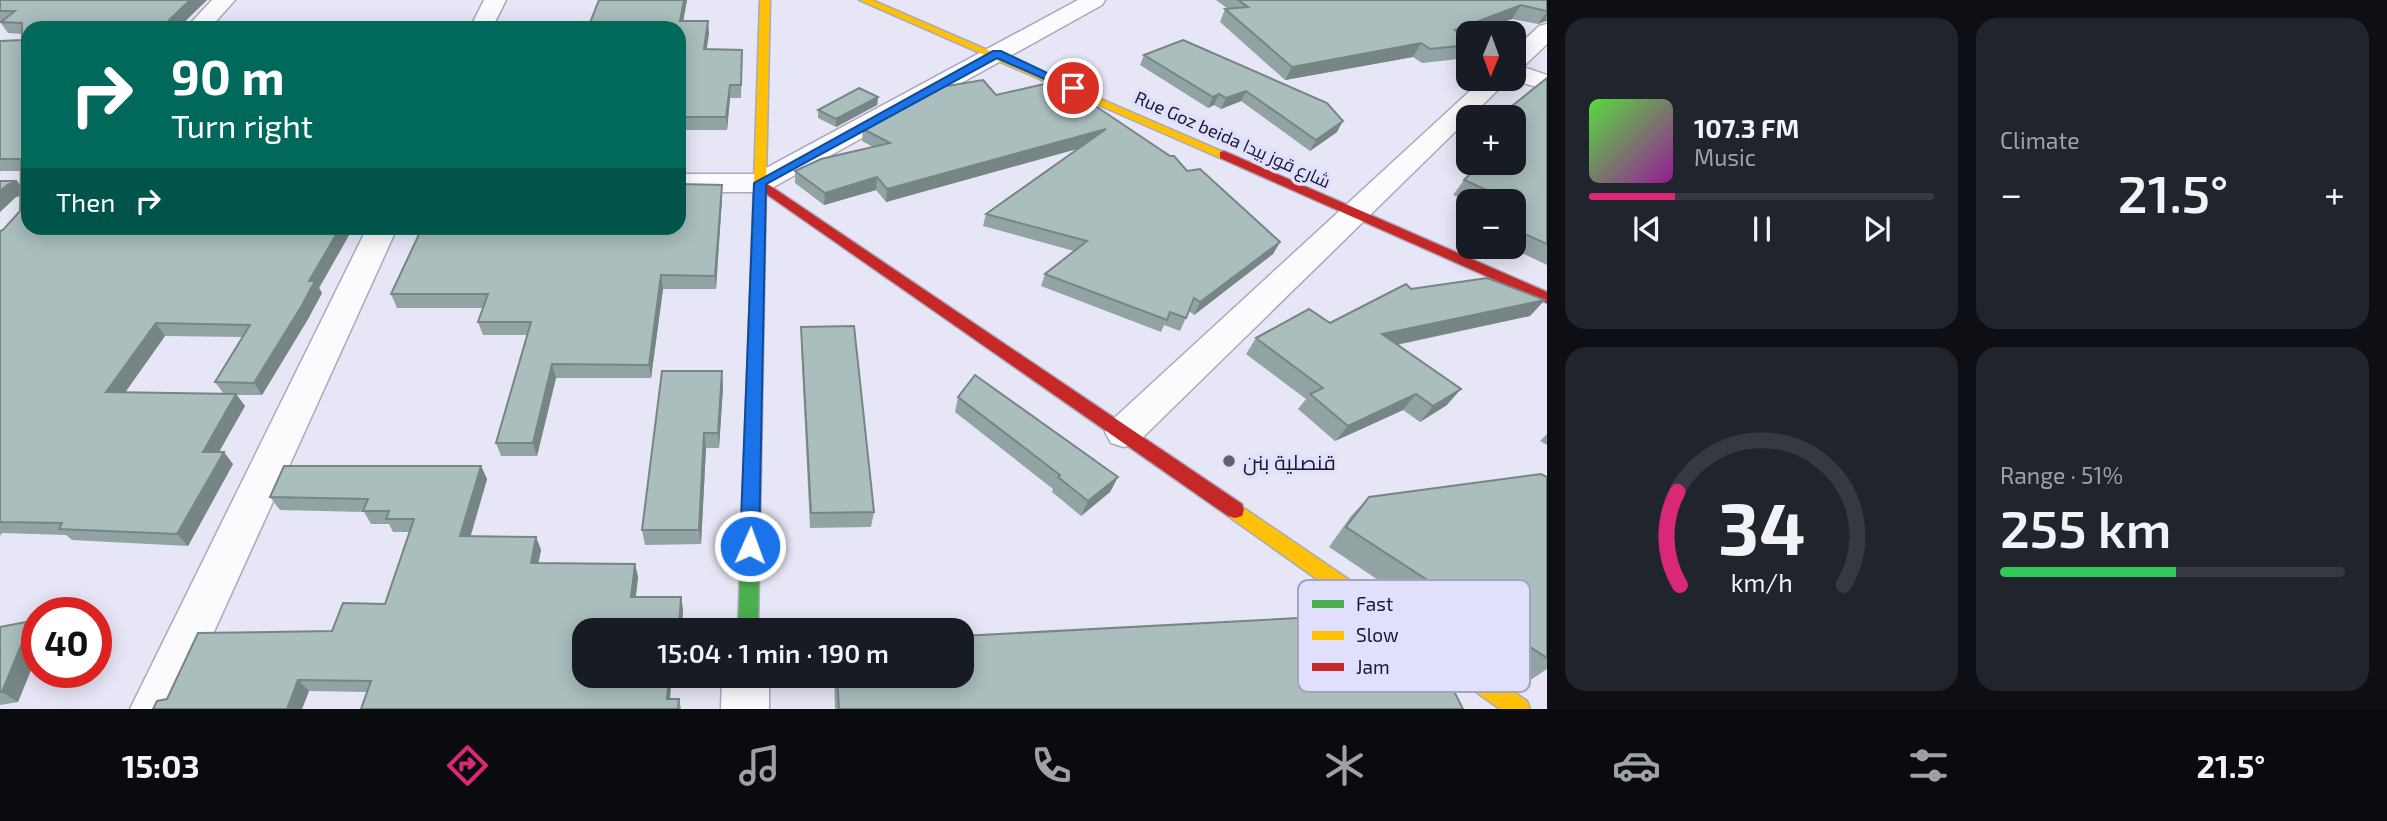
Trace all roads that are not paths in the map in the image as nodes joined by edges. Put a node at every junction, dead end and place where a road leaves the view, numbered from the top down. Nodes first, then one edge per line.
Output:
1 (224, 0) edge
2 (495, 0) edge
3 (765, 0) edge
4 (864, 0) edge
5 (1094, 0) edge
6 (204, 21) edge
7 (484, 21) edge
8 (1547, 30) edge
9 (1526, 51) edge
10 (997, 54) junction
11 (1526, 76) edge
12 (1547, 83) edge
13 (1484, 91) edge
14 (686, 183) edge
15 (760, 183) junction
16 (1352, 214) junction
17 (379, 235) edge
18 (1547, 298) edge
19 (1124, 432) junction
20 (1335, 580) edge
21 (748, 618) edge
22 (746, 688) edge
23 (1495, 692) edge
24 (154, 709) edge
25 (745, 709) edge
26 (1519, 709) edge

1 - 6 street
2 - 7 street
3 - 15 street
4 - 10 street, Rue Goz beida شارع قوز بيدا
5 - 10 street
8 - 9 street
10 - 15 street
10 - 16 street, Rue Goz beida شارع قوز بيدا
11 - 12 street
13 - 16 street
14 - 15 street
15 - 19 street
15 - 21 street
16 - 18 street, Rue Goz beida شارع قوز بيدا
16 - 19 street
17 - 24 street
19 - 20 street
22 - 25 street
23 - 26 street

